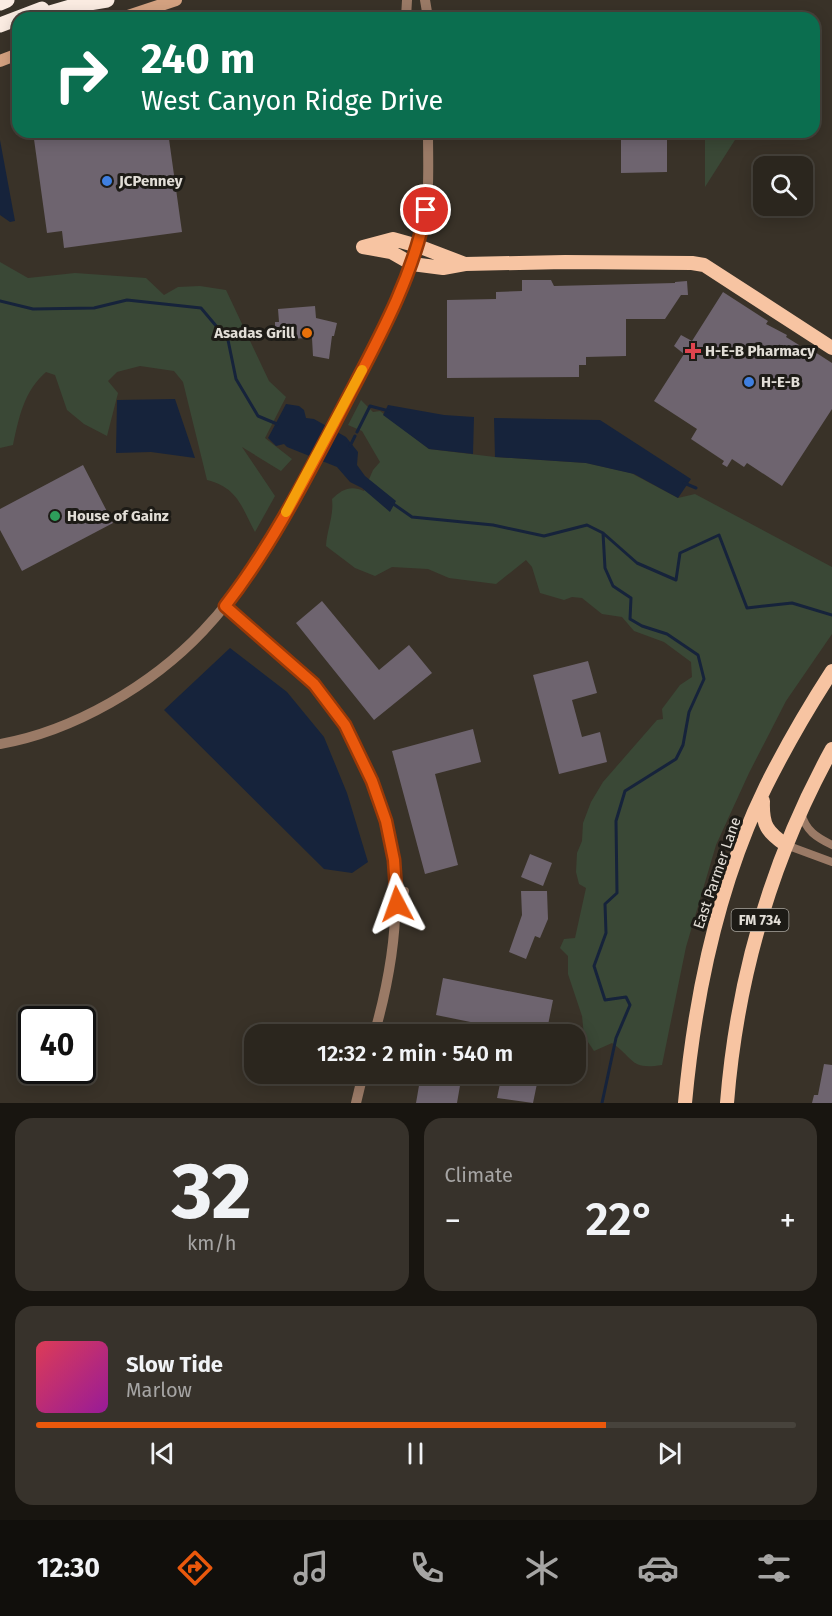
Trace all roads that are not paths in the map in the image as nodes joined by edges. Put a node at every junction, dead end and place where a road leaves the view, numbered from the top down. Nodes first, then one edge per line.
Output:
1 (7, 0) edge
2 (71, 0) edge
3 (107, 0) edge
4 (176, 0) edge
5 (0, 3) edge
6 (32, 12) edge
7 (53, 12) edge
8 (140, 12) edge
9 (428, 138) edge
10 (418, 246) junction
11 (412, 264) junction
12 (465, 264) junction
13 (832, 348) edge
14 (225, 606) junction
15 (832, 671) edge
16 (0, 744) edge
17 (832, 749) edge
18 (765, 787) junction
19 (801, 812) junction
20 (786, 845) junction
21 (832, 845) edge
22 (832, 862) edge
23 (377, 1024) edge
24 (361, 1084) edge
25 (356, 1103) edge
26 (685, 1103) edge
27 (727, 1103) edge

1 - 5 highway
2 - 6 highway
3 - 7 highway
4 - 8 main road
9 - 10 street
10 - 11 street
10 - 11 main road
10 - 12 main road
11 - 12 main road
11 - 14 street
12 - 13 main road
14 - 16 street
14 - 23 street
15 - 18 main road, East Parmer Lane / FM 734
17 - 19 main road, FM 734
18 - 20 main road
18 - 26 main road, East Parmer Lane / FM 734
19 - 20 main road, FM 734
19 - 21 street
20 - 22 street
20 - 27 main road, FM 734
24 - 25 street

